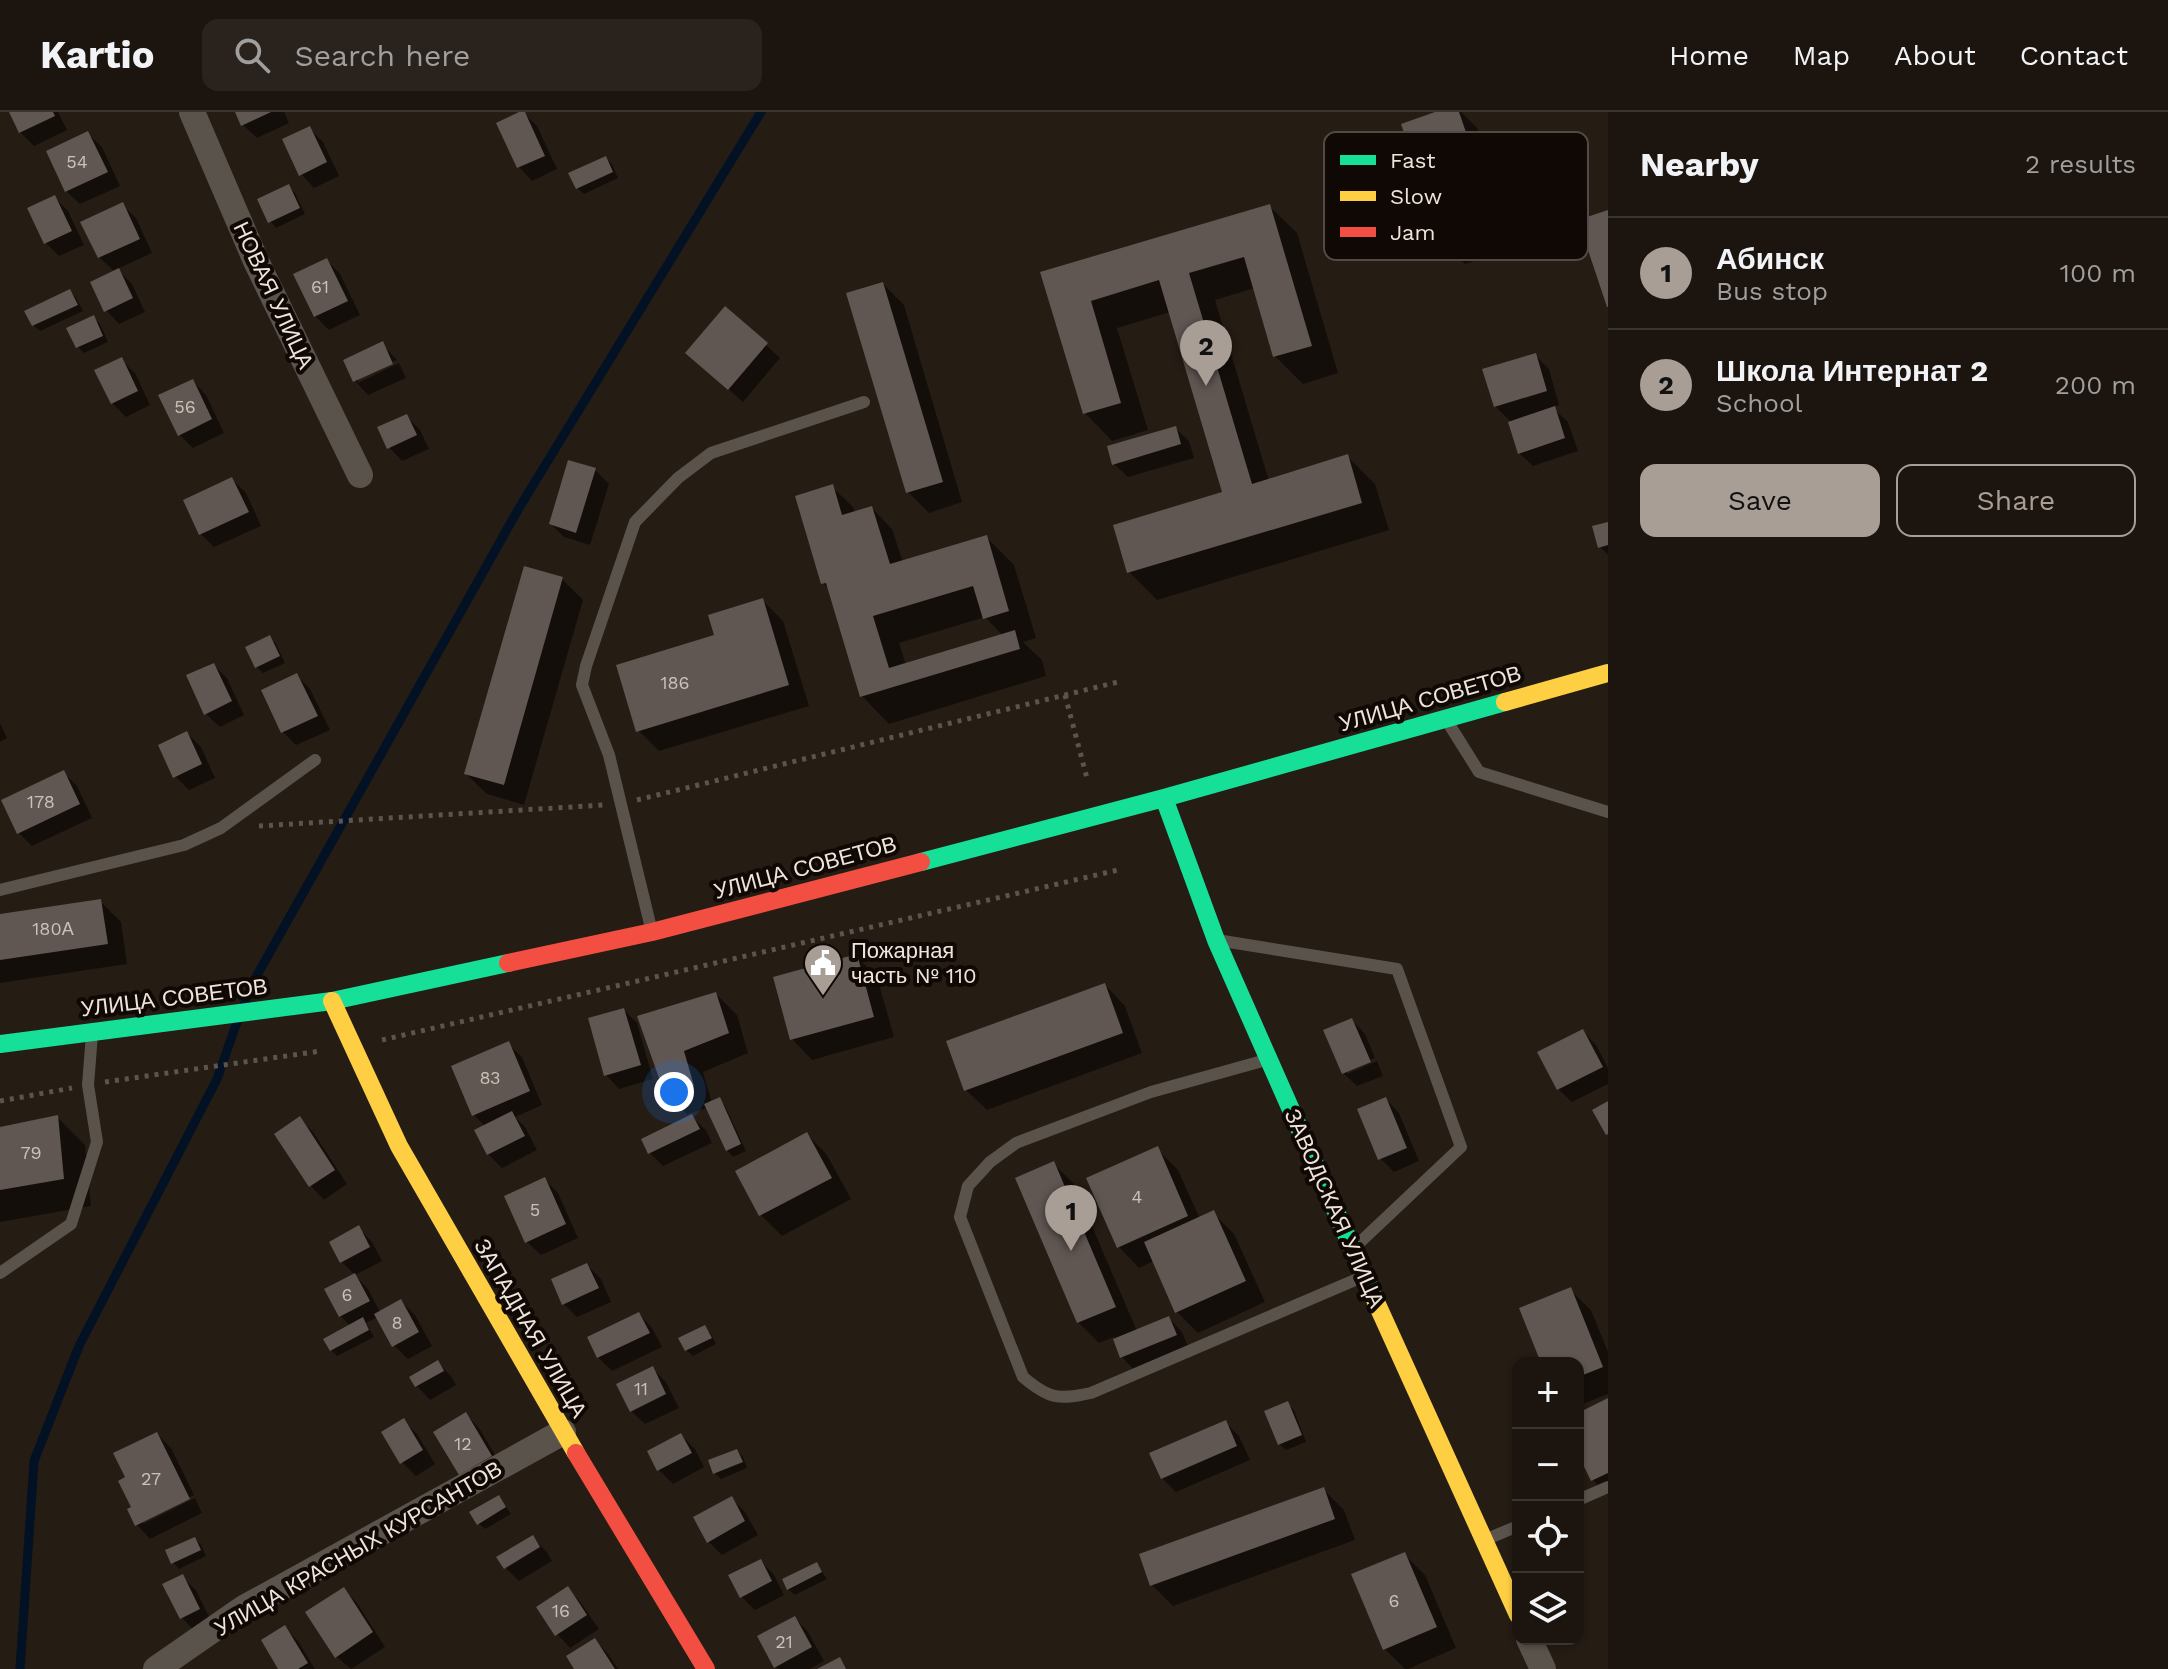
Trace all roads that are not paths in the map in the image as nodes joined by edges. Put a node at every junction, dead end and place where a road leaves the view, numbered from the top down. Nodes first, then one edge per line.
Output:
1 (192, 112) edge
2 (864, 402) dead end
3 (360, 475) dead end
4 (1608, 673) edge
5 (1445, 718) junction
6 (315, 760) dead end
7 (1164, 798) junction
8 (1608, 812) edge
9 (0, 890) edge
10 (652, 932) junction
11 (1216, 940) junction
12 (332, 1001) junction
13 (92, 1031) junction
14 (0, 1044) edge
15 (1269, 1059) junction
16 (1352, 1249) junction
17 (0, 1273) edge
18 (1365, 1275) junction
19 (563, 1432) junction
20 (1608, 1487) edge
21 (1584, 1497) edge
22 (1512, 1528) edge
23 (1484, 1540) junction
24 (1512, 1602) edge
25 (1532, 1645) edge
26 (185, 1660) edge
27 (156, 1669) edge
28 (706, 1669) edge
29 (1543, 1669) edge

1 - 3 street, НОВАЯ УЛИЦА
2 - 10 lane
4 - 5 street, УЛИЦА СОВЕТОВ
5 - 7 street, УЛИЦА СОВЕТОВ
5 - 8 lane
6 - 9 lane
7 - 10 street, УЛИЦА СОВЕТОВ
7 - 11 street, ЗАВОДСКАЯ УЛИЦА
10 - 12 street, УЛИЦА СОВЕТОВ
11 - 15 street, ЗАВОДСКАЯ УЛИЦА
11 - 16 lane
12 - 13 street, УЛИЦА СОВЕТОВ
12 - 19 street, ЗАПАДНАЯ УЛИЦА
13 - 14 street, УЛИЦА СОВЕТОВ
13 - 17 lane
15 - 16 street, ЗАВОДСКАЯ УЛИЦА
15 - 18 lane
16 - 18 street, ЗАВОДСКАЯ УЛИЦА
18 - 23 street, ЗАВОДСКАЯ УЛИЦА
19 - 26 street, УЛИЦА КРАСНЫХ КУРСАНТОВ
19 - 28 street, ЗАПАДНАЯ УЛИЦА
20 - 21 lane
22 - 23 lane
23 - 24 street, ЗАВОДСКАЯ УЛИЦА
25 - 29 street
26 - 27 street, УЛИЦА КРАСНЫХ КУРСАНТОВ

